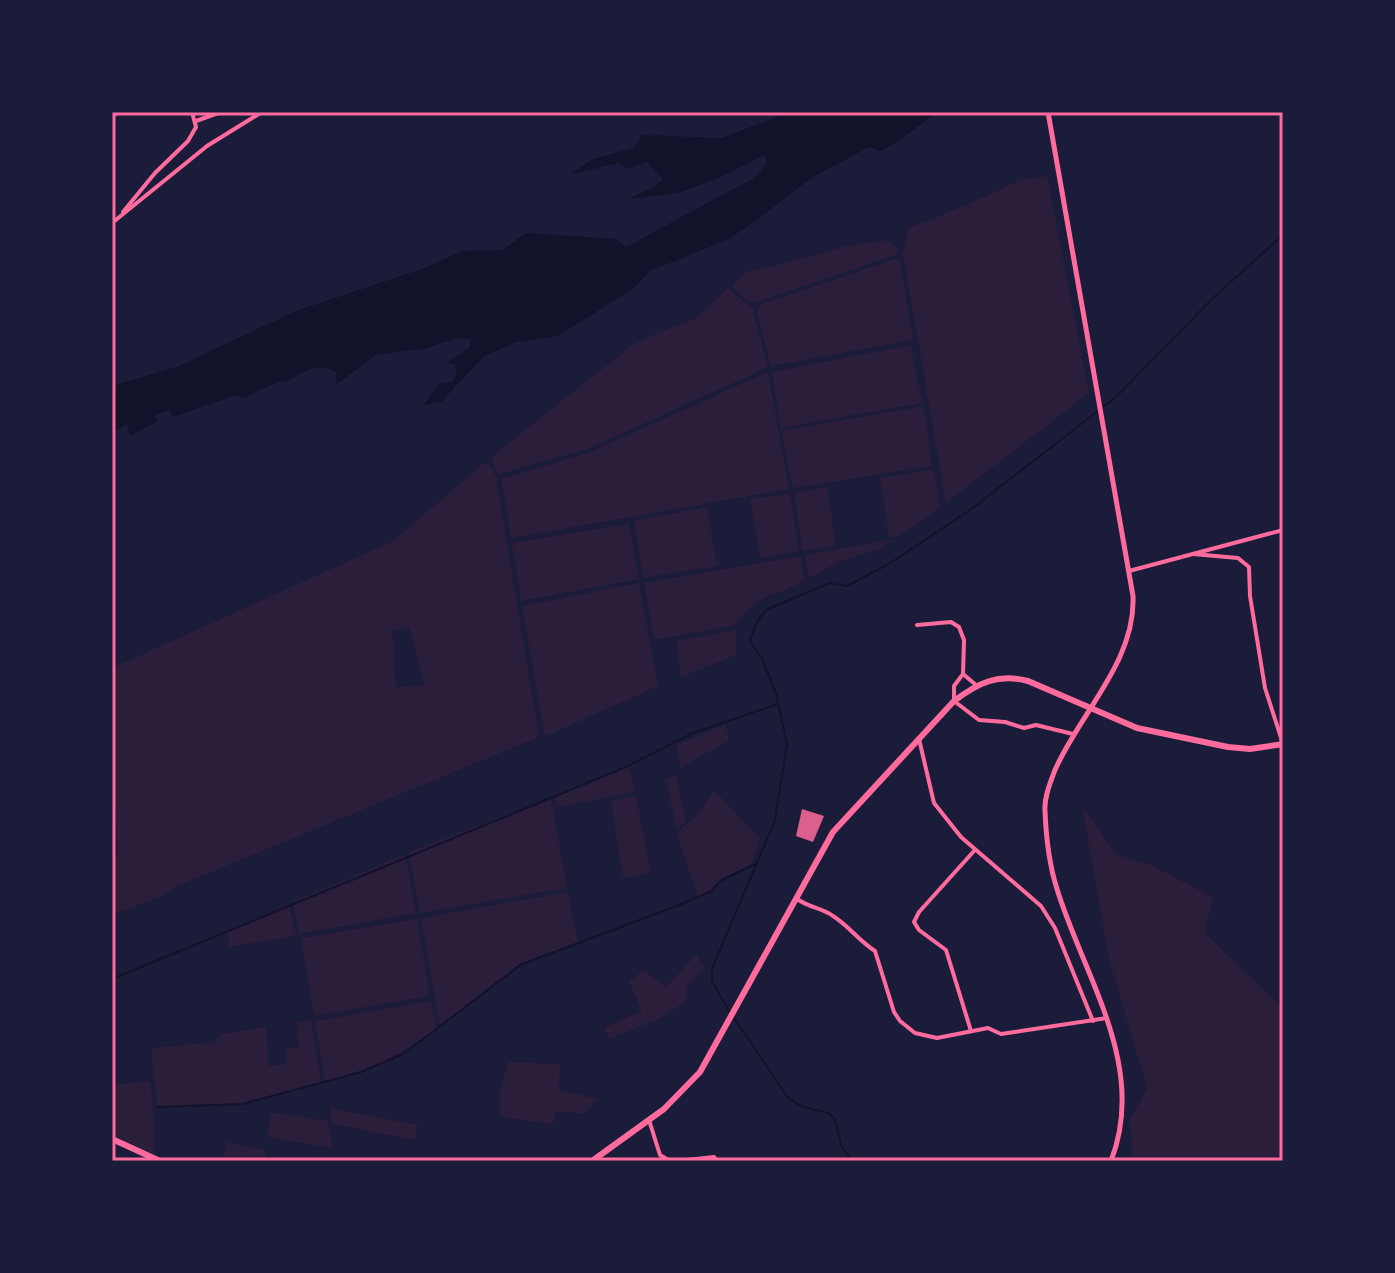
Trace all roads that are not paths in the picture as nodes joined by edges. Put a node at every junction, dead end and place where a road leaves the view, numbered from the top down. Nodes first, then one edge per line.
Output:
1 (119, 112) edge
2 (192, 112) edge
3 (221, 112) edge
4 (262, 112) edge
5 (1048, 112) edge
6 (112, 115) edge
7 (196, 121) junction
8 (119, 218) junction
9 (112, 223) edge
10 (1283, 530) edge
11 (1193, 554) junction
12 (1128, 568) junction
13 (917, 625) dead end
14 (963, 674) junction
15 (976, 685) junction
16 (954, 701) junction
17 (1089, 710) junction
18 (1073, 734) junction
19 (919, 739) junction
20 (1283, 744) edge
21 (975, 850) junction
22 (795, 898) junction
23 (1107, 1018) junction
24 (1093, 1021) junction
25 (971, 1031) junction
26 (649, 1120) junction
27 (112, 1139) edge
28 (660, 1155) junction
29 (160, 1161) edge
30 (592, 1161) edge
31 (656, 1161) edge
32 (670, 1161) edge
33 (678, 1161) edge
34 (717, 1161) edge
35 (1111, 1161) edge

1 - 6 street
2 - 7 street
3 - 7 street
4 - 8 street
5 - 12 street
7 - 8 street
8 - 9 street
10 - 11 street
11 - 12 street
11 - 20 street
12 - 17 street
13 - 14 street
14 - 15 street
14 - 16 street
15 - 16 main road
15 - 17 main road
16 - 18 street
16 - 19 main road
17 - 18 street
17 - 20 main road
18 - 23 street
19 - 21 street
19 - 22 main road
21 - 24 street
21 - 25 street
22 - 25 street
22 - 26 main road
23 - 24 street
23 - 35 street
24 - 25 street
26 - 28 street
26 - 30 main road
27 - 29 main road
28 - 31 street
28 - 32 street
33 - 34 street

